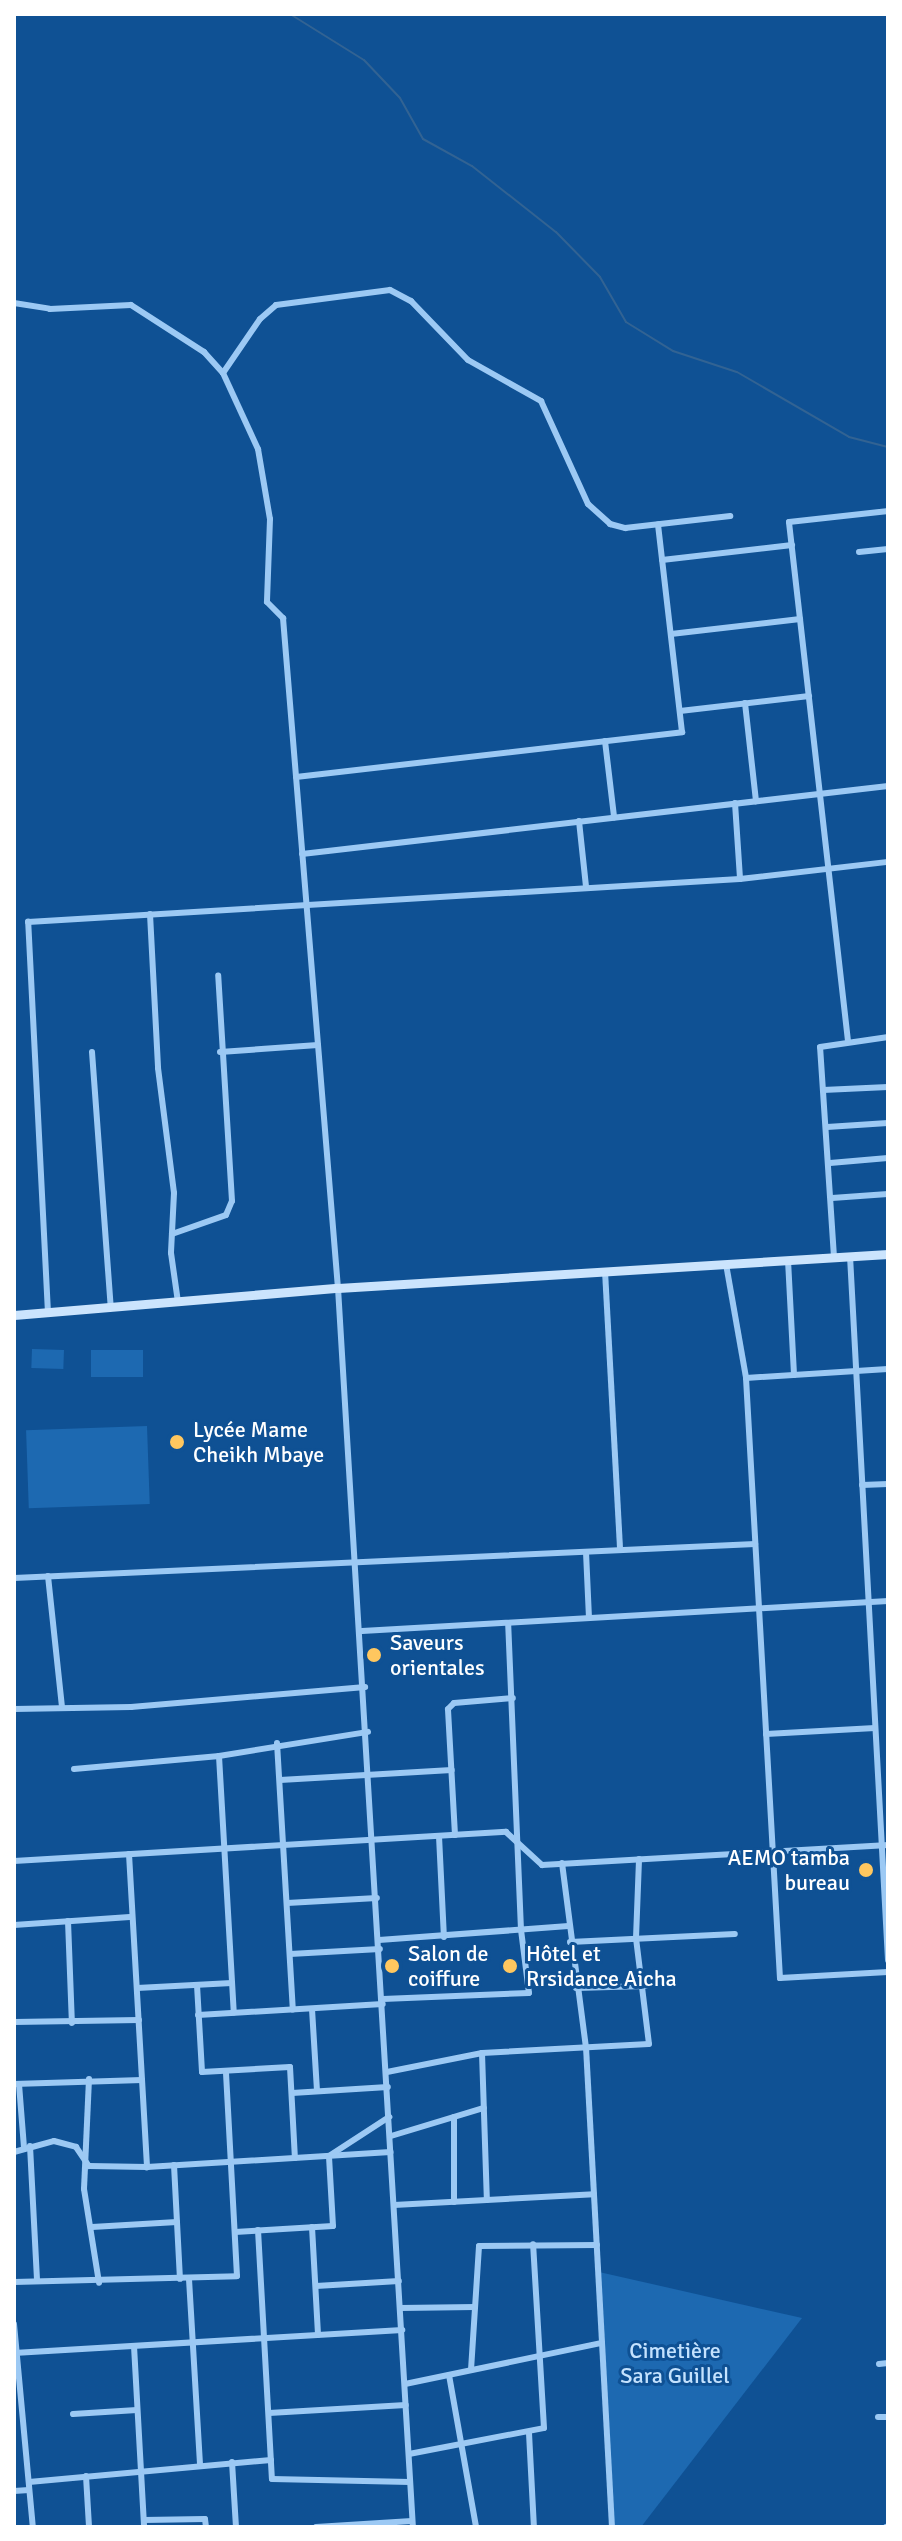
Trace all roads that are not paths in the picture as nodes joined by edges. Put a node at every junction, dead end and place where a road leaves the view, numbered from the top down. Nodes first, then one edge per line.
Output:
1 (14, 303) edge
2 (223, 373) junction
3 (888, 511) edge
4 (730, 516) dead end
5 (658, 524) junction
6 (792, 545) junction
7 (888, 549) edge
8 (859, 552) dead end
9 (662, 560) junction
10 (800, 619) junction
11 (671, 634) junction
12 (809, 696) junction
13 (745, 703) junction
14 (680, 711) junction
15 (605, 741) junction
16 (296, 777) junction
17 (888, 786) edge
18 (820, 793) junction
19 (756, 801) junction
20 (735, 803) junction
21 (614, 817) junction
22 (579, 821) junction
23 (302, 854) junction
24 (888, 862) edge
25 (829, 868) junction
26 (740, 879) junction
27 (586, 887) junction
28 (307, 904) junction
29 (150, 914) junction
30 (218, 975) dead end
31 (888, 1037) edge
32 (848, 1041) junction
33 (318, 1045) junction
34 (92, 1052) dead end
35 (220, 1052) junction
36 (888, 1087) edge
37 (823, 1090) junction
38 (888, 1123) edge
39 (827, 1127) junction
40 (888, 1158) edge
41 (830, 1163) junction
42 (888, 1194) edge
43 (832, 1198) junction
44 (172, 1234) junction
45 (888, 1254) edge
46 (850, 1256) junction
47 (834, 1257) junction
48 (788, 1260) junction
49 (726, 1264) junction
50 (605, 1271) junction
51 (338, 1288) junction
52 (178, 1302) junction
53 (111, 1308) junction
54 (48, 1313) junction
55 (14, 1315) edge
56 (888, 1369) edge
57 (855, 1371) junction
58 (794, 1375) junction
59 (746, 1378) junction
60 (888, 1484) edge
61 (862, 1485) junction
62 (755, 1544) junction
63 (620, 1550) junction
64 (586, 1552) junction
65 (358, 1559) junction
66 (48, 1576) junction
67 (14, 1578) edge
68 (888, 1601) edge
69 (868, 1602) junction
70 (759, 1608) junction
71 (589, 1618) junction
72 (508, 1623) junction
73 (362, 1631) junction
74 (365, 1687) junction
75 (513, 1698) junction
76 (62, 1707) junction
77 (14, 1709) edge
78 (875, 1728) junction
79 (368, 1732) junction
80 (766, 1734) junction
81 (277, 1743) junction
82 (219, 1756) junction
83 (74, 1769) dead end
84 (452, 1770) junction
85 (370, 1774) junction
86 (280, 1780) junction
87 (455, 1835) junction
88 (439, 1836) junction
89 (374, 1840) junction
90 (521, 1844) junction
91 (283, 1845) junction
92 (885, 1845) edge
93 (223, 1849) junction
94 (773, 1852) junction
95 (129, 1854) junction
96 (639, 1859) junction
97 (14, 1861) edge
98 (562, 1863) junction
99 (377, 1898) junction
100 (287, 1903) junction
101 (130, 1917) junction
102 (68, 1921) junction
103 (14, 1925) edge
104 (568, 1926) junction
105 (521, 1930) junction
106 (735, 1934) dead end
107 (444, 1937) junction
108 (636, 1938) junction
109 (379, 1940) junction
110 (570, 1942) junction
111 (380, 1949) junction
112 (290, 1954) junction
113 (888, 1960) edge
114 (888, 1972) edge
115 (232, 1983) junction
116 (197, 1985) junction
117 (646, 1986) junction
118 (137, 1988) junction
119 (576, 1988) junction
120 (383, 2002) junction
121 (312, 2009) junction
122 (293, 2010) junction
123 (234, 2013) junction
124 (198, 2015) junction
125 (139, 2020) junction
126 (14, 2022) edge
127 (72, 2023) junction
128 (586, 2047) junction
129 (482, 2053) junction
130 (226, 2071) junction
131 (387, 2072) junction
132 (89, 2079) junction
133 (142, 2080) junction
134 (16, 2084) edge
135 (388, 2087) junction
136 (317, 2091) junction
137 (292, 2093) junction
138 (484, 2108) junction
139 (389, 2116) junction
140 (454, 2117) junction
141 (391, 2136) junction
142 (27, 2147) junction
143 (14, 2152) edge
144 (391, 2152) junction
145 (329, 2156) junction
146 (295, 2158) junction
147 (231, 2162) junction
148 (174, 2165) junction
149 (89, 2166) junction
150 (147, 2167) junction
151 (594, 2194) junction
152 (487, 2200) junction
153 (454, 2202) junction
154 (394, 2205) junction
155 (177, 2222) junction
156 (92, 2227) junction
157 (312, 2227) junction
158 (258, 2230) junction
159 (235, 2232) junction
160 (533, 2244) junction
161 (597, 2245) junction
162 (180, 2279) junction
163 (189, 2279) junction
164 (37, 2281) junction
165 (399, 2281) junction
166 (14, 2282) edge
167 (99, 2283) junction
168 (316, 2286) junction
169 (475, 2307) junction
170 (400, 2308) junction
171 (14, 2324) edge
172 (402, 2330) junction
173 (318, 2335) junction
174 (264, 2339) junction
175 (193, 2343) junction
176 (602, 2343) junction
177 (134, 2346) junction
178 (16, 2353) edge
179 (540, 2356) junction
180 (888, 2363) edge
181 (879, 2364) dead end
182 (471, 2370) junction
183 (449, 2375) junction
184 (405, 2384) junction
185 (406, 2405) junction
186 (137, 2410) junction
187 (269, 2413) junction
188 (73, 2414) dead end
189 (878, 2417) dead end
190 (888, 2417) edge
191 (529, 2433) junction
192 (465, 2444) junction
193 (409, 2454) junction
194 (271, 2460) junction
195 (232, 2462) junction
196 (200, 2465) junction
197 (141, 2471) junction
198 (86, 2476) junction
199 (410, 2482) junction
200 (29, 2486) junction
201 (14, 2491) edge
202 (144, 2523) edge
203 (413, 2524) edge
204 (33, 2527) edge
205 (89, 2527) edge
206 (206, 2527) edge
207 (236, 2527) edge
208 (316, 2527) edge
209 (476, 2527) edge
210 (534, 2527) edge
211 (612, 2527) edge

1 - 2 street
2 - 5 street
2 - 16 street
3 - 6 street
4 - 5 street
5 - 9 street
6 - 9 street
6 - 10 street
7 - 8 street
9 - 11 street
10 - 11 street
10 - 12 street
11 - 14 street
12 - 13 street
12 - 18 street
13 - 14 street
13 - 19 street
14 - 15 street
15 - 16 street
15 - 21 street
16 - 23 street
17 - 18 street
18 - 19 street
18 - 25 street
19 - 20 street
20 - 21 street
20 - 26 street
21 - 22 street
22 - 23 street
22 - 27 street
23 - 28 street
24 - 25 street
25 - 26 street
25 - 32 street
26 - 27 street
27 - 28 street
28 - 29 street
28 - 33 street
29 - 44 street
29 - 54 street
30 - 35 street
31 - 32 street
32 - 37 street
33 - 35 street
33 - 51 street
34 - 53 street
35 - 44 street
36 - 37 street
37 - 39 street
38 - 39 street
39 - 41 street
40 - 41 street
41 - 43 street
42 - 43 street
43 - 47 street
44 - 52 street
45 - 46 main road
46 - 47 main road
46 - 57 street
47 - 48 main road
48 - 49 main road
48 - 58 street
49 - 50 main road
49 - 59 street
50 - 51 main road
50 - 63 street
51 - 52 main road
51 - 65 street
52 - 53 main road
53 - 54 main road
54 - 55 main road
56 - 57 street
57 - 58 street
57 - 61 street
58 - 59 street
59 - 62 street
60 - 61 street
61 - 69 street
62 - 63 street
62 - 70 street
63 - 64 street
64 - 65 street
64 - 71 street
65 - 66 street
65 - 73 street
66 - 67 street
66 - 76 street
68 - 69 street
69 - 70 street
69 - 78 street
70 - 71 street
70 - 80 street
71 - 72 street
72 - 73 street
72 - 75 street
73 - 74 street
74 - 76 street
74 - 79 street
75 - 84 street
75 - 90 street
76 - 77 street
78 - 80 street
78 - 92 street
79 - 81 street
79 - 85 street
80 - 94 street
81 - 82 street
81 - 86 street
82 - 83 street
82 - 93 street
84 - 85 street
84 - 87 street
85 - 86 street
85 - 89 street
86 - 91 street
87 - 88 street
87 - 90 street
88 - 89 street
88 - 107 street
89 - 91 street
89 - 99 street
90 - 98 street
90 - 105 street
91 - 93 street
91 - 100 street
92 - 94 street
92 - 113 street
93 - 95 street
93 - 115 street
94 - 96 street
94 - 114 street
95 - 97 street
95 - 101 street
96 - 98 street
96 - 108 street
98 - 104 street
99 - 100 street
99 - 109 street
100 - 112 street
101 - 102 street
101 - 118 street
102 - 103 street
102 - 127 street
104 - 105 street
104 - 110 street
105 - 107 street
105 - 120 street
106 - 108 street
107 - 109 street
108 - 110 street
108 - 117 street
109 - 111 street
110 - 119 street
111 - 112 street
111 - 120 street
112 - 122 street
115 - 116 street
115 - 123 street
116 - 118 street
116 - 124 street
117 - 119 street
117 - 128 street
118 - 125 street
119 - 128 street
120 - 121 street
120 - 131 street
121 - 122 street
121 - 136 street
122 - 123 street
123 - 124 street
124 - 130 street
125 - 127 street
125 - 133 street
126 - 127 street
128 - 129 street
128 - 151 street
129 - 131 street
129 - 138 street
130 - 137 street
130 - 147 street
131 - 135 street
132 - 133 street
132 - 134 street
132 - 149 street
133 - 150 street
134 - 142 street
135 - 136 street
135 - 139 street
136 - 137 street
137 - 146 street
138 - 140 street
138 - 152 street
139 - 141 street
139 - 145 street
140 - 141 street
140 - 153 street
141 - 144 street
142 - 143 street
142 - 149 street
142 - 164 street
144 - 145 street
144 - 154 street
145 - 146 street
145 - 157 street
146 - 147 street
147 - 148 street
147 - 159 street
148 - 150 street
148 - 155 street
149 - 150 street
149 - 156 street
151 - 152 street
151 - 161 street
152 - 153 street
153 - 154 street
154 - 165 street
155 - 156 street
155 - 162 street
156 - 167 street
157 - 158 street
157 - 168 street
158 - 159 street
158 - 174 street
159 - 163 street
160 - 161 street
160 - 169 street
160 - 179 street
161 - 176 street
162 - 163 street
162 - 167 street
163 - 175 street
164 - 166 street
164 - 167 street
165 - 168 street
165 - 170 street
168 - 173 street
169 - 170 street
169 - 182 street
170 - 172 street
171 - 178 street
172 - 173 street
172 - 184 street
173 - 174 street
174 - 175 street
174 - 187 street
175 - 177 street
175 - 196 street
176 - 179 street
176 - 211 street
177 - 178 street
177 - 186 street
178 - 200 street
179 - 182 street
179 - 191 street
180 - 181 street
182 - 183 street
183 - 184 street
183 - 192 street
184 - 185 street
185 - 187 street
185 - 193 street
186 - 188 street
186 - 197 street
187 - 194 street
189 - 190 street
191 - 192 street
191 - 210 street
192 - 193 street
192 - 209 street
193 - 199 street
194 - 195 street
194 - 199 street
195 - 196 street
195 - 207 street
196 - 197 street
197 - 198 street
197 - 202 street
198 - 200 street
198 - 205 street
199 - 203 street
200 - 201 street
200 - 204 street
202 - 206 street
203 - 208 street

